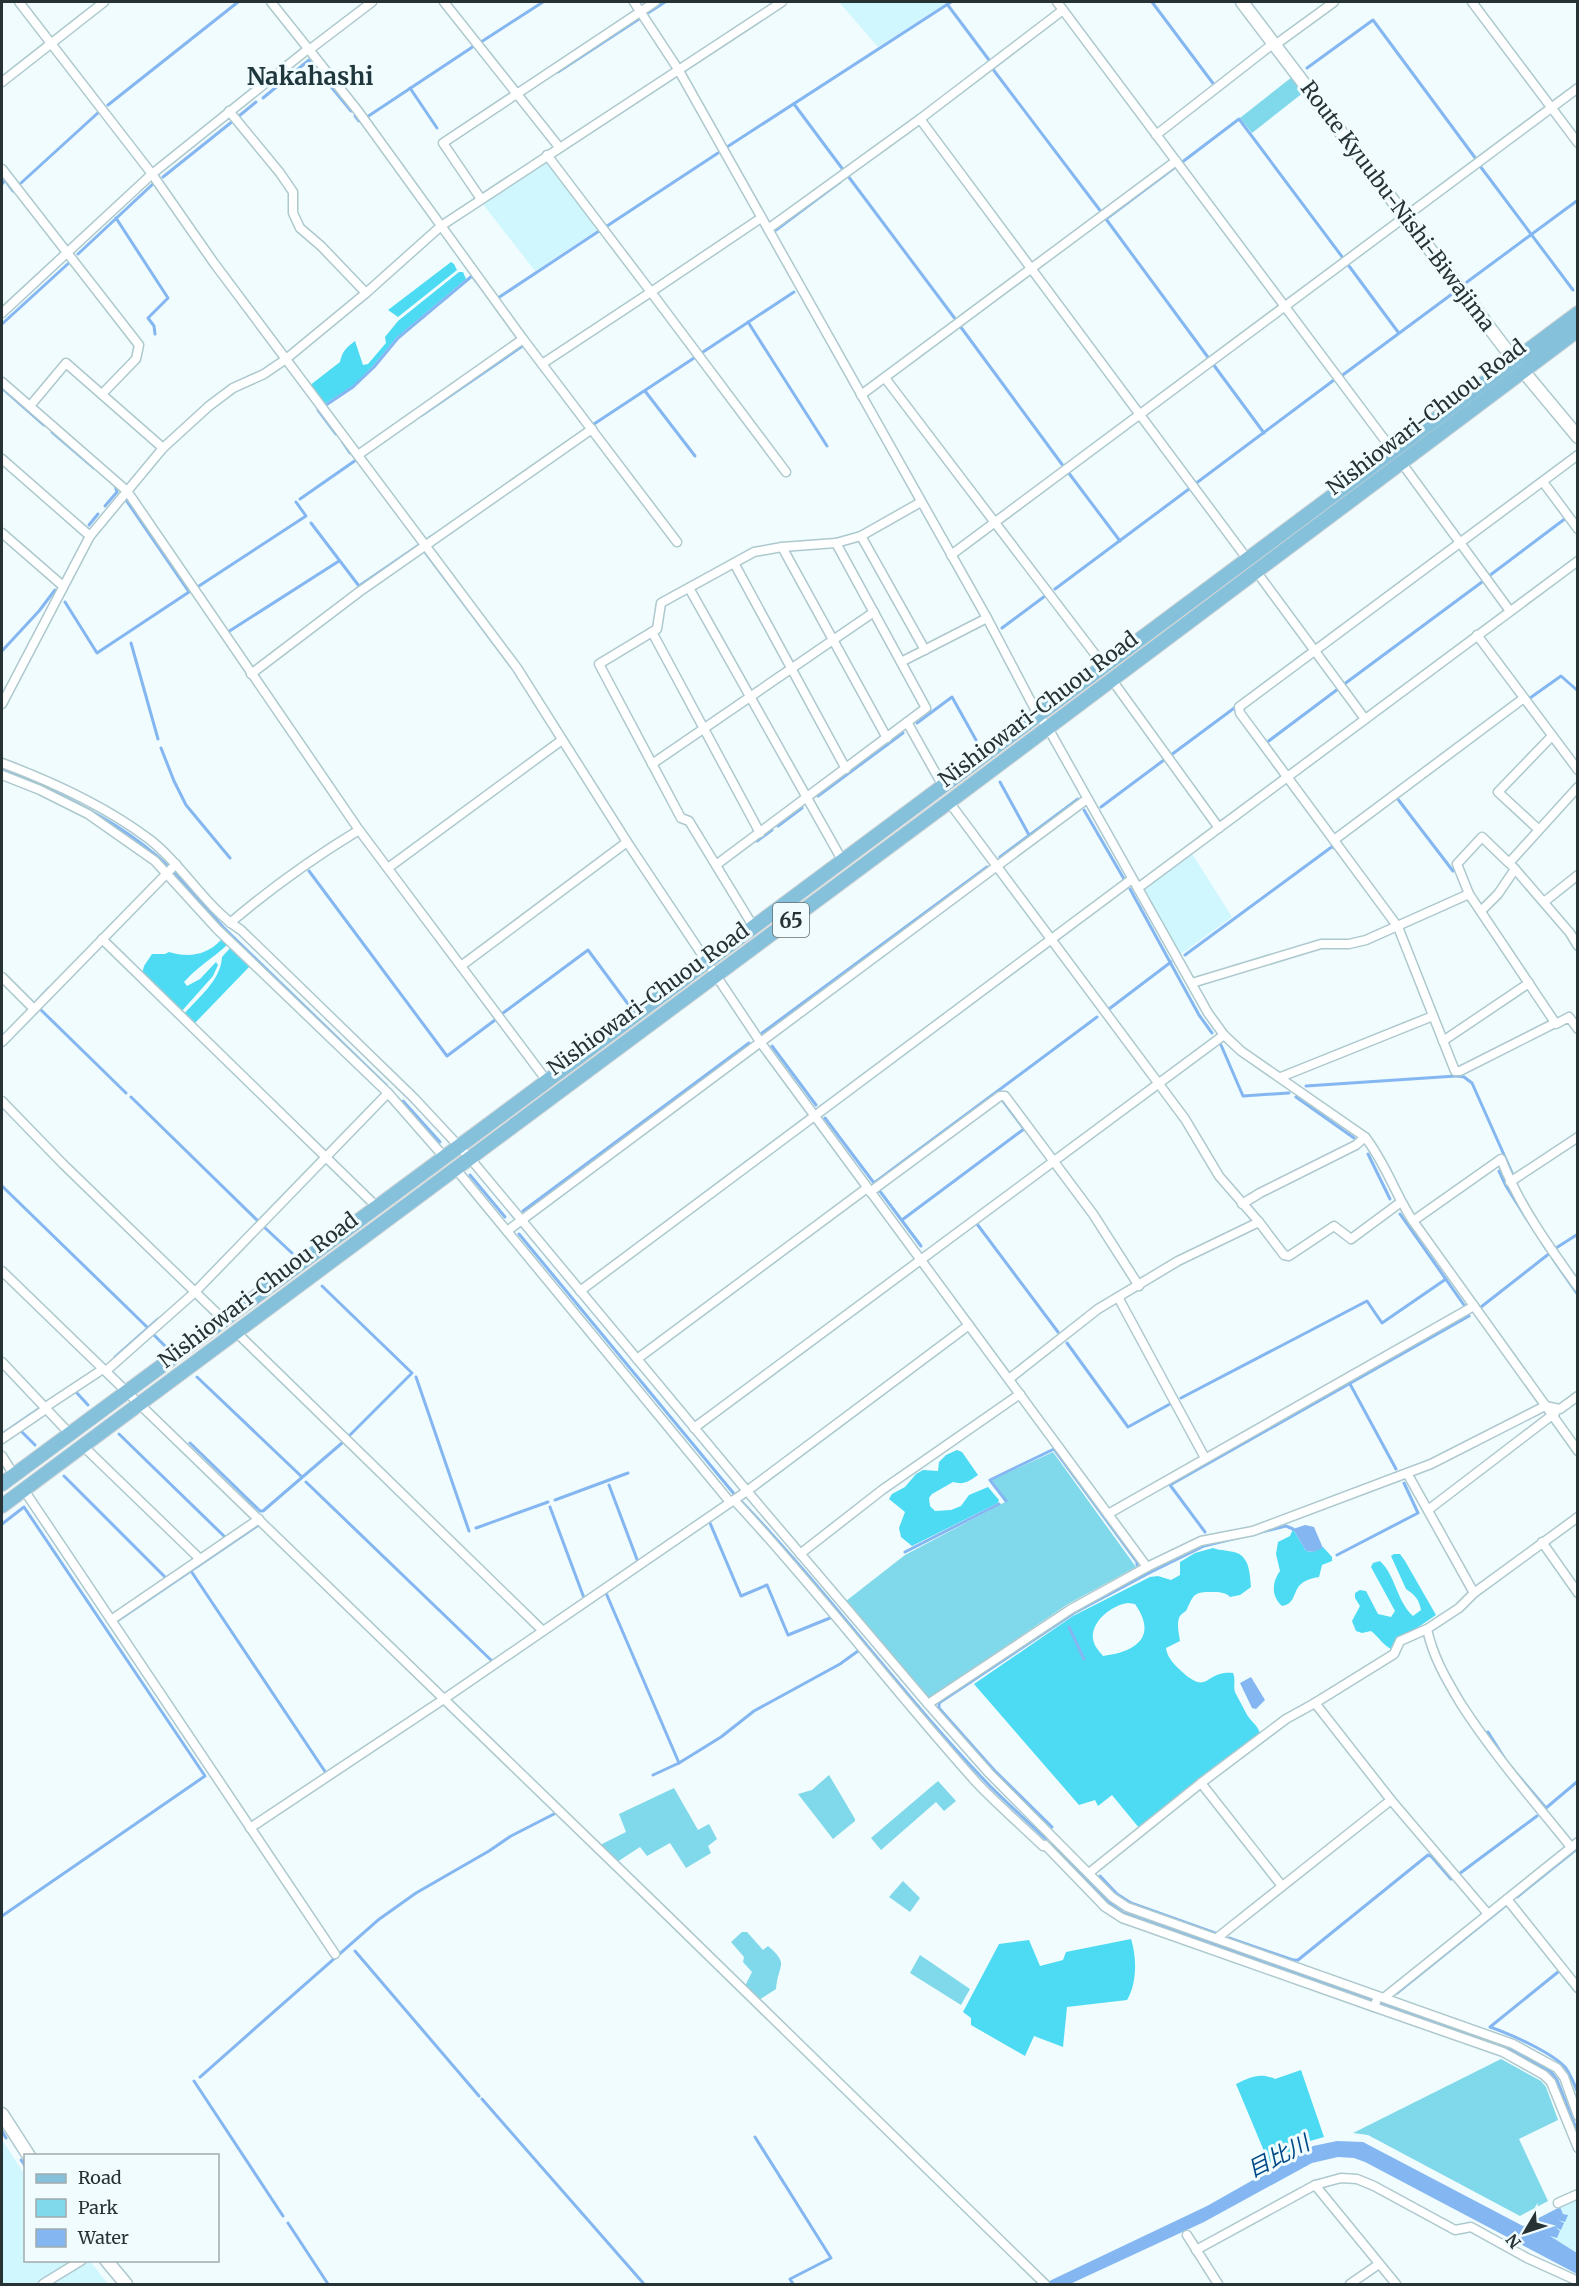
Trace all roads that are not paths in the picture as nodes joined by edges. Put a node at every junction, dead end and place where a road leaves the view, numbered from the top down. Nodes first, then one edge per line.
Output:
1 (19, 2) edge
2 (104, 2) edge
3 (271, 2) edge
4 (372, 2) edge
5 (444, 2) edge
6 (634, 2) edge
7 (656, 2) edge
8 (782, 2) edge
9 (1057, 2) edge
10 (1242, 2) edge
11 (1334, 2) edge
12 (1473, 2) edge
13 (1063, 10) junction
14 (640, 11) junction
15 (52, 43) junction
16 (1275, 44) junction
17 (309, 50) junction
18 (678, 69) junction
19 (2, 82) edge
20 (1578, 88) edge
21 (517, 94) junction
22 (1551, 108) junction
23 (229, 111) junction
24 (920, 119) junction
25 (1156, 135) junction
26 (1578, 143) edge
27 (559, 147) junction
28 (547, 155) junction
29 (1176, 161) junction
30 (2, 169) edge
31 (152, 174) junction
32 (481, 199) junction
33 (1406, 217) junction
34 (761, 218) junction
35 (441, 226) junction
36 (768, 230) junction
37 (67, 253) junction
38 (1031, 271) junction
39 (651, 292) junction
40 (366, 293) junction
41 (1284, 307) junction
42 (2, 313) edge
43 (1578, 313) edge
44 (1578, 330) edge
45 (523, 339) junction
46 (286, 359) junction
47 (543, 364) junction
48 (1519, 366) junction
49 (885, 378) junction
50 (2, 382) edge
51 (102, 394) junction
52 (861, 395) junction
53 (30, 406) junction
54 (1139, 416) junction
55 (592, 429) junction
56 (1578, 437) edge
57 (163, 448) junction
58 (357, 455) junction
59 (1578, 455) edge
60 (1397, 456) junction
61 (2, 459) edge
62 (786, 472) dead end
63 (1543, 482) junction
64 (127, 491) junction
65 (921, 502) junction
66 (995, 524) junction
67 (1578, 529) edge
68 (2, 533) edge
69 (90, 536) junction
70 (861, 536) junction
71 (677, 542) dead end
72 (836, 543) junction
73 (1461, 544) junction
74 (425, 545) junction
75 (782, 547) junction
76 (951, 555) junction
77 (1578, 561) edge
78 (734, 563) junction
79 (1252, 566) junction
80 (63, 586) junction
81 (689, 588) junction
82 (1510, 611) junction
83 (874, 612) junction
84 (987, 618) junction
85 (652, 632) junction
86 (1477, 635) junction
87 (833, 640) junction
88 (925, 650) junction
89 (1316, 652) junction
90 (901, 662) junction
91 (1104, 666) junction
92 (791, 669) junction
93 (251, 674) junction
94 (1113, 680) junction
95 (750, 697) junction
96 (1524, 698) junction
97 (2, 701) edge
98 (1038, 715) junction
99 (1365, 719) junction
100 (907, 722) junction
101 (704, 728) junction
102 (1048, 728) junction
103 (1552, 736) junction
104 (886, 738) junction
105 (562, 740) junction
106 (2, 763) edge
107 (652, 764) junction
108 (846, 769) junction
109 (1578, 770) edge
110 (2, 776) edge
111 (1287, 777) junction
112 (943, 786) junction
113 (1578, 788) edge
114 (807, 798) junction
115 (1087, 799) junction
116 (949, 802) junction
117 (1219, 828) junction
118 (1538, 829) junction
119 (359, 830) junction
120 (760, 833) junction
121 (1334, 840) junction
122 (627, 842) junction
123 (842, 860) junction
124 (176, 864) junction
125 (716, 865) junction
126 (997, 866) junction
127 (1512, 866) junction
128 (388, 868) junction
129 (167, 873) junction
130 (1578, 874) edge
131 (1132, 879) junction
132 (1138, 888) junction
133 (1469, 894) junction
134 (1544, 902) junction
135 (1480, 911) junction
136 (230, 923) junction
137 (753, 926) junction
138 (1398, 927) junction
139 (102, 939) junction
140 (1052, 939) junction
141 (1578, 946) edge
142 (706, 962) junction
143 (460, 966) junction
144 (715, 976) junction
145 (2, 977) edge
146 (1192, 983) junction
147 (1529, 984) junction
148 (34, 1009) junction
149 (1433, 1016) junction
150 (1555, 1023) junction
151 (1578, 1029) edge
152 (1224, 1035) junction
153 (1443, 1041) junction
154 (2, 1042) edge
155 (761, 1043) junction
156 (1281, 1077) junction
157 (547, 1081) junction
158 (1159, 1083) junction
159 (388, 1093) junction
160 (2, 1101) edge
161 (814, 1116) junction
162 (1365, 1137) junction
163 (1578, 1137) edge
164 (464, 1153) junction
165 (326, 1157) junction
166 (1055, 1160) junction
167 (450, 1163) junction
168 (1510, 1182) junction
169 (868, 1190) junction
170 (1401, 1202) junction
171 (1242, 1204) junction
172 (378, 1208) junction
173 (522, 1220) junction
174 (1413, 1221) junction
175 (1259, 1222) junction
176 (507, 1231) junction
177 (920, 1260) junction
178 (2, 1271) edge
179 (1138, 1286) junction
180 (1578, 1287) edge
181 (580, 1291) junction
182 (194, 1293) junction
183 (1118, 1297) junction
184 (1474, 1306) junction
185 (224, 1320) junction
186 (969, 1325) junction
187 (236, 1332) junction
188 (637, 1359) junction
189 (2, 1362) edge
190 (105, 1370) junction
191 (1009, 1379) junction
192 (127, 1392) junction
193 (1020, 1394) junction
194 (1578, 1395) edge
195 (140, 1404) junction
196 (1545, 1406) junction
197 (45, 1409) junction
198 (1560, 1409) junction
199 (1552, 1416) junction
200 (694, 1428) junction
201 (70, 1434) junction
202 (2, 1439) edge
203 (83, 1446) junction
204 (1578, 1450) edge
205 (2, 1456) edge
206 (1205, 1458) junction
207 (1407, 1473) junction
208 (14, 1475) junction
209 (2, 1484) edge
210 (24, 1490) junction
211 (747, 1491) junction
212 (732, 1501) junction
213 (2, 1506) edge
214 (1428, 1510) junction
215 (1108, 1514) junction
216 (1578, 1517) edge
217 (259, 1519) junction
218 (1542, 1542) junction
219 (800, 1554) junction
220 (200, 1559) junction
221 (1148, 1567) junction
222 (1474, 1593) junction
223 (1578, 1593) edge
224 (111, 1620) junction
225 (1427, 1629) junction
226 (543, 1631) junction
227 (444, 1699) junction
228 (1315, 1703) junction
229 (928, 1704) junction
230 (1201, 1783) junction
231 (1391, 1800) junction
232 (250, 1828) junction
233 (1053, 1837) junction
234 (1575, 1844) edge
235 (1042, 1846) junction
236 (1089, 1873) junction
237 (1282, 1886) junction
238 (1507, 1899) junction
239 (1488, 1914) junction
240 (1217, 1938) junction
241 (335, 1954) dead end
242 (1578, 1988) edge
243 (1382, 1996) junction
244 (1374, 2007) junction
245 (2, 2114) edge
246 (1578, 2116) edge
247 (1578, 2148) edge
248 (28, 2154) edge
249 (1315, 2185) junction
250 (1578, 2194) edge
251 (1558, 2203) dead end
252 (1187, 2235) dead end
253 (1196, 2250) junction
254 (79, 2262) edge
255 (108, 2262) edge
256 (1379, 2264) junction
257 (1578, 2281) edge
258 (1042, 2282) edge
259 (43, 2284) edge
260 (126, 2284) edge
261 (1218, 2284) edge
262 (1350, 2284) edge
263 (1396, 2284) edge

1 - 15 street
2 - 15 street
3 - 17 street
4 - 17 street
5 - 21 street
6 - 14 street
7 - 14 street
8 - 18 street
9 - 13 street
10 - 16 main road, Route Kyuubu-Nishi-Biwajima
11 - 16 street
12 - 22 street
13 - 24 street
13 - 25 street
14 - 18 street
14 - 21 street
15 - 19 street
15 - 31 street
16 - 25 street
16 - 33 main road, Route Kyuubu-Nishi-Biwajima
17 - 23 street
17 - 35 street
18 - 27 street
18 - 34 street
20 - 22 street
21 - 27 street
21 - 32 street
22 - 26 street
22 - 33 street
23 - 31 street
23 - 40 street
24 - 36 street
24 - 38 street
25 - 29 street
27 - 28 street
28 - 32 street
28 - 39 street
29 - 38 street
29 - 41 street
30 - 37 street
31 - 37 street
31 - 46 street
32 - 35 street
33 - 41 street
33 - 48 main road, Route Kyuubu-Nishi-Biwajima
34 - 36 street
34 - 39 street
35 - 40 street
35 - 45 street
36 - 52 street
37 - 42 street
37 - 51 street
38 - 49 street
38 - 54 street
39 - 47 street
39 - 62 street
40 - 46 street
41 - 54 street
41 - 60 street
43 - 48 main road, Nishiowari-Chuou Road / 65
44 - 48 main road, Nishiowari-Chuou Road / 65
45 - 47 street
45 - 58 street
46 - 57 street
46 - 58 street
47 - 55 street
48 - 56 main road, Route Kyuubu-Nishi-Biwajima
48 - 60 main road, Nishiowari-Chuou Road / 65
49 - 52 street
49 - 66 street
50 - 53 street
51 - 53 street
51 - 57 street
52 - 65 street
53 - 64 street
54 - 66 street
54 - 79 street
55 - 71 street
55 - 74 street
57 - 64 street
58 - 74 street
59 - 63 street
60 - 73 street
60 - 79 main road, Nishiowari-Chuou Road / 65
61 - 69 street
63 - 67 street
63 - 73 street
64 - 69 street
64 - 93 street
65 - 70 street
65 - 76 street
66 - 76 street
66 - 91 street
68 - 80 street
69 - 80 street
70 - 72 street
70 - 88 street
72 - 75 street
72 - 83 street
73 - 82 street
73 - 89 street
74 - 93 street
74 - 105 street
75 - 78 street
75 - 87 street
76 - 84 street
77 - 82 street
78 - 81 street
78 - 92 street
79 - 89 street
79 - 91 main road, Nishiowari-Chuou Road / 65
79 - 94 main road, Nishiowari-Chuou Road / 65
80 - 97 street
81 - 85 street
81 - 95 street
82 - 86 street
83 - 87 street
83 - 90 street
84 - 88 street
84 - 98 street
85 - 101 street
85 - 107 street
86 - 96 street
86 - 99 street
87 - 92 street
87 - 104 street
88 - 90 street
89 - 99 street
89 - 111 street
90 - 100 street
91 - 98 main road, Nishiowari-Chuou Road / 65
92 - 95 street
92 - 108 street
93 - 119 street
94 - 102 main road, Nishiowari-Chuou Road / 65
94 - 117 street
95 - 101 street
95 - 114 street
96 - 103 street
96 - 121 street
98 - 102 street
98 - 112 main road, Nishiowari-Chuou Road / 65
99 - 111 street
100 - 104 street
100 - 112 street
101 - 107 street
101 - 120 street
102 - 115 street
102 - 116 main road, Nishiowari-Chuou Road / 65
103 - 109 street
103 - 118 street
104 - 108 street
105 - 122 street
105 - 128 street
106 - 124 street
107 - 125 street
108 - 114 street
110 - 129 street
111 - 117 street
111 - 121 street
112 - 123 main road, Nishiowari-Chuou Road / 65
113 - 118 street
114 - 120 street
114 - 123 street
115 - 126 street
115 - 131 street
116 - 126 street
116 - 144 main road, Nishiowari-Chuou Road / 65
117 - 132 street
118 - 127 street
119 - 128 street
119 - 136 street
120 - 125 street
121 - 138 street
122 - 142 street
122 - 143 street
123 - 137 main road, Nishiowari-Chuou Road / 65
124 - 129 street
124 - 136 street
125 - 137 street
126 - 140 street
126 - 155 street
127 - 133 street
127 - 134 street
127 - 135 street
128 - 143 street
129 - 139 street
129 - 159 street
130 - 134 street
131 - 132 street
131 - 140 street
132 - 146 street
133 - 135 street
133 - 138 street
134 - 141 street
135 - 147 street
136 - 164 street
137 - 142 main road, Nishiowari-Chuou Road / 65
138 - 146 street
138 - 149 street
139 - 148 street
139 - 165 street
140 - 158 street
140 - 161 street
142 - 144 street
142 - 157 main road, Nishiowari-Chuou Road / 65
143 - 157 street
144 - 155 street
144 - 164 main road, Nishiowari-Chuou Road / 65
145 - 148 street
146 - 152 street
147 - 150 street
147 - 153 street
148 - 154 street
149 - 153 street
149 - 156 street
150 - 151 street
150 - 153 street
152 - 156 street
152 - 158 street
155 - 161 street
155 - 173 street
156 - 162 street
157 - 164 main road, Nishiowari-Chuou Road / 65
158 - 166 street
158 - 171 street
159 - 165 street
159 - 167 street
160 - 182 street
161 - 169 street
161 - 181 street
162 - 170 street
162 - 171 street
163 - 168 street
164 - 167 main road, Nishiowari-Chuou Road / 65
164 - 173 street
165 - 172 street
165 - 182 street
166 - 169 street
166 - 177 street
166 - 179 street
167 - 172 main road, Nishiowari-Chuou Road / 65
167 - 176 street
167 - 187 main road, Nishiowari-Chuou Road / 65
168 - 174 street
168 - 180 street
169 - 177 street
169 - 188 street
170 - 174 street
170 - 175 street
171 - 175 street
172 - 185 main road, Nishiowari-Chuou Road / 65
173 - 176 street
173 - 181 street
174 - 184 street
175 - 179 street
176 - 212 street
177 - 186 street
177 - 200 street
178 - 190 street
179 - 183 street
181 - 188 street
182 - 185 street
182 - 190 street
183 - 191 street
183 - 206 street
184 - 196 street
184 - 206 street
185 - 192 main road, Nishiowari-Chuou Road / 65
186 - 191 street
186 - 211 street
187 - 195 main road, Nishiowari-Chuou Road / 65
187 - 226 street
188 - 200 street
189 - 197 street
190 - 192 street
190 - 197 street
191 - 193 street
192 - 195 street
192 - 201 main road, Nishiowari-Chuou Road / 65
193 - 215 street
193 - 219 street
194 - 198 street
195 - 203 main road, Nishiowari-Chuou Road / 65
195 - 217 street
196 - 198 street
196 - 199 street
196 - 207 street
197 - 201 street
197 - 202 street
198 - 199 street
199 - 204 street
199 - 214 street
200 - 211 street
201 - 208 main road, Nishiowari-Chuou Road / 65
203 - 210 main road, Nishiowari-Chuou Road / 65
203 - 220 street
205 - 208 street
206 - 215 street
207 - 214 street
207 - 221 street
208 - 209 main road, Nishiowari-Chuou Road / 65
210 - 213 main road, Nishiowari-Chuou Road / 65
210 - 224 street
211 - 212 street
211 - 219 street
212 - 226 street
212 - 235 street
214 - 222 street
215 - 221 street
216 - 218 street
217 - 220 street
217 - 227 street
218 - 222 street
218 - 223 street
219 - 229 street
220 - 224 street
221 - 229 street
222 - 225 street
224 - 232 street
225 - 228 street
225 - 234 street
226 - 227 street
227 - 232 street
227 - 258 street
228 - 230 street
228 - 231 street
229 - 233 street
230 - 236 street
230 - 237 street
231 - 237 street
231 - 239 street
232 - 241 street
233 - 235 street
233 - 236 street
234 - 238 street
235 - 244 street
236 - 240 street
237 - 240 street
238 - 239 street
238 - 242 street
239 - 243 street
240 - 243 street
243 - 244 street
243 - 246 street
244 - 247 street
245 - 248 main road
249 - 253 street
249 - 256 street
249 - 257 street
250 - 251 street
252 - 253 street
253 - 261 street
254 - 259 street
255 - 260 main road
256 - 262 street
256 - 263 street

